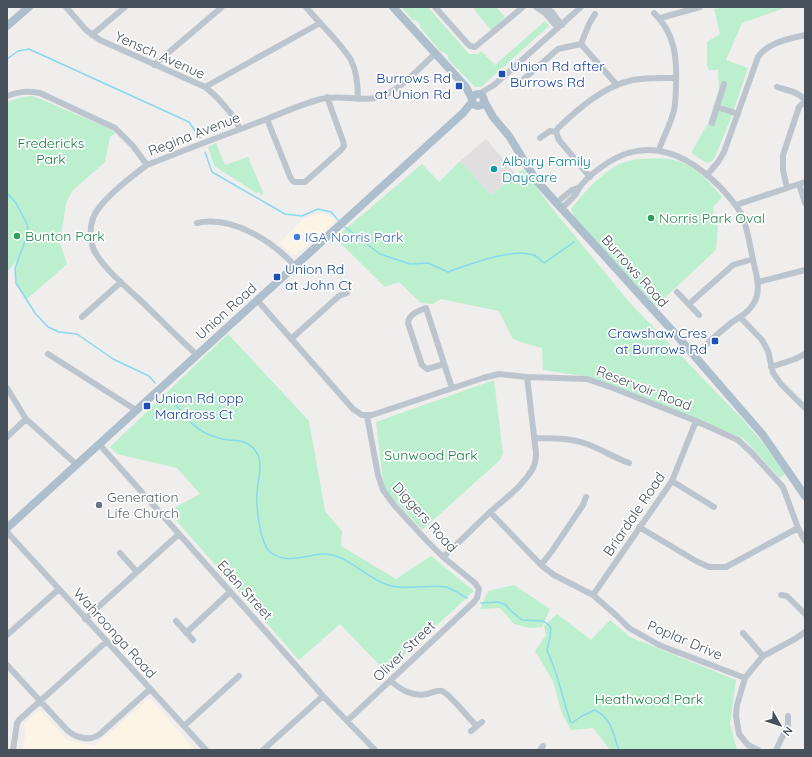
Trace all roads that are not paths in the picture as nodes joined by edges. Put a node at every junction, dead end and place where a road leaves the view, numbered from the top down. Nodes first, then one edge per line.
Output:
1 (29, 7) edge
2 (66, 7) edge
3 (125, 7) edge
4 (222, 7) edge
5 (306, 7) edge
6 (393, 7) edge
7 (435, 7) edge
8 (536, 7) edge
9 (546, 7) edge
10 (581, 7) edge
11 (700, 7) edge
12 (521, 8) edge
13 (654, 13) dead end
14 (595, 14) dead end
15 (660, 18) junction
16 (320, 23) junction
17 (7, 26) edge
18 (560, 26) junction
19 (92, 35) junction
20 (805, 35) edge
21 (581, 44) junction
22 (436, 54) junction
23 (154, 65) junction
24 (676, 78) junction
25 (724, 84) dead end
26 (517, 85) dead end
27 (616, 85) junction
28 (205, 87) junction
29 (777, 87) dead end
30 (7, 96) edge
31 (327, 97) junction
32 (358, 99) junction
33 (478, 100) junction
34 (805, 101) edge
35 (717, 107) junction
36 (738, 114) junction
37 (267, 119) junction
38 (712, 122) dead end
39 (240, 129) junction
40 (556, 132) junction
41 (540, 138) dead end
42 (658, 150) junction
43 (147, 165) junction
44 (707, 174) junction
45 (590, 177) junction
46 (802, 183) edge
47 (788, 188) junction
48 (805, 203) edge
49 (736, 205) junction
50 (559, 206) junction
51 (197, 223) dead end
52 (753, 259) junction
53 (295, 266) junction
54 (805, 270) edge
55 (121, 282) junction
56 (758, 282) junction
57 (347, 292) dead end
58 (677, 292) dead end
59 (257, 300) junction
60 (689, 304) junction
61 (699, 315) dead end
62 (82, 317) dead end
63 (740, 317) junction
64 (291, 339) junction
65 (48, 354) dead end
66 (805, 354) edge
67 (197, 355) junction
68 (694, 356) junction
69 (444, 364) junction
70 (772, 367) junction
71 (527, 377) junction
72 (7, 388) edge
73 (452, 388) junction
74 (805, 408) edge
75 (136, 410) junction
76 (369, 416) junction
77 (26, 419) junction
78 (696, 421) junction
79 (7, 437) edge
80 (534, 438) junction
81 (99, 444) junction
82 (629, 463) dead end
83 (77, 465) junction
84 (672, 481) junction
85 (805, 496) edge
86 (586, 497) dead end
87 (714, 508) dead end
88 (490, 512) junction
89 (639, 527) junction
90 (7, 528) edge
91 (798, 528) junction
92 (7, 532) edge
93 (179, 534) junction
94 (805, 541) edge
95 (120, 553) dead end
96 (443, 557) junction
97 (541, 565) junction
98 (137, 572) junction
99 (59, 589) junction
100 (230, 592) junction
101 (593, 595) junction
102 (781, 595) dead end
103 (477, 598) joint
104 (805, 614) edge
105 (85, 619) junction
106 (176, 621) dead end
107 (805, 632) edge
108 (186, 633) junction
109 (743, 633) dead end
110 (7, 635) edge
111 (193, 640) dead end
112 (106, 642) junction
113 (762, 656) junction
114 (7, 665) edge
115 (239, 676) dead end
116 (745, 678) junction
117 (391, 680) junction
118 (149, 690) junction
119 (323, 696) junction
120 (40, 701) junction
121 (788, 716) dead end
122 (347, 721) junction
123 (482, 722) dead end
124 (184, 726) junction
125 (476, 726) junction
126 (471, 731) dead end
127 (13, 750) edge
128 (206, 750) edge
129 (264, 750) edge
130 (374, 750) edge
131 (758, 750) edge
132 (776, 750) edge

1 - 17 main road
2 - 19 street, Yensch Avenue
3 - 19 street
4 - 23 street
5 - 16 street
6 - 22 main road, Burrows Road
7 - 12 street
8 - 18 street
9 - 18 street
10 - 18 street, Union Road
11 - 15 street
13 - 15 street
14 - 21 street
15 - 24 street
16 - 28 street
16 - 32 street
18 - 33 street, Union Road
19 - 23 street, Yensch Avenue
20 - 36 street
21 - 26 street
21 - 27 street
22 - 32 street, Regina Avenue
22 - 33 main road, Burrows Road
23 - 28 street, Yensch Avenue
24 - 27 street
24 - 42 street
25 - 35 street
27 - 40 street
28 - 39 street, Yensch Avenue
29 - 34 street
30 - 43 street
31 - 32 street, Regina Avenue
31 - 37 street, Regina Avenue
31 - 37 street
33 - 50 main road, Burrows Road
33 - 53 main road, Union Road
34 - 47 street
35 - 36 street
35 - 38 street
36 - 44 street
37 - 39 street, Regina Avenue
39 - 43 street, Regina Avenue
40 - 41 street
40 - 45 street
42 - 44 street
42 - 45 street
43 - 55 street, Regina Avenue
44 - 49 street
45 - 50 street
46 - 47 street
46 - 48 street
47 - 49 street
49 - 52 street
50 - 68 main road, Burrows Road
51 - 53 street
52 - 56 street
52 - 60 street
53 - 59 main road, Union Road
54 - 56 street
55 - 62 street
55 - 67 street, Regina Avenue
56 - 63 street
57 - 64 street
58 - 60 street
59 - 64 street
59 - 67 main road, Union Road
60 - 61 street
63 - 68 street
63 - 70 street
64 - 76 street
65 - 75 street
66 - 70 street
67 - 75 main road, Union Road
68 - 85 main road, Burrows Road
69 - 69 street
69 - 73 street
70 - 74 street
71 - 73 street, Reservoir Road
71 - 78 street, Reservoir Road
71 - 80 street
72 - 77 street
73 - 76 street, Reservoir Road
75 - 81 main road, Union Road
76 - 96 street, Diggers Road
77 - 79 street
77 - 83 street
78 - 84 street, Briardale Road
78 - 91 street, Reservoir Road
80 - 82 street
80 - 88 street
81 - 83 main road, Union Road
81 - 93 street, Eden Street
83 - 90 main road, Union Road
84 - 87 street
84 - 89 street, Briardale Road
86 - 97 street
88 - 96 street
88 - 97 street, Poplar Drive
89 - 91 street
89 - 101 street, Briardale Road
91 - 94 street, Reservoir Road
92 - 99 street, Wahroonga Road
93 - 98 street
93 - 100 street, Eden Street
95 - 98 street
96 - 103 street, Diggers Road
97 - 101 street, Poplar Drive
98 - 105 street
99 - 105 street, Wahroonga Road
99 - 110 street
100 - 108 street
100 - 119 street, Eden Street
101 - 116 street, Poplar Drive
102 - 104 street
103 - 117 street, Oliver Street
105 - 112 street, Wahroonga Road
106 - 108 street
107 - 113 street
108 - 111 street
109 - 113 street
112 - 118 street, Wahroonga Road
112 - 120 street
113 - 116 street
114 - 120 street
115 - 124 street
116 - 131 street
117 - 122 street, Oliver Street
117 - 125 street
118 - 120 street
118 - 124 street, Wahroonga Road
119 - 122 street, Eden Street
119 - 129 street
120 - 127 street
121 - 132 street
122 - 130 street, Eden Street
123 - 125 street
124 - 128 street, Wahroonga Road
125 - 126 street

